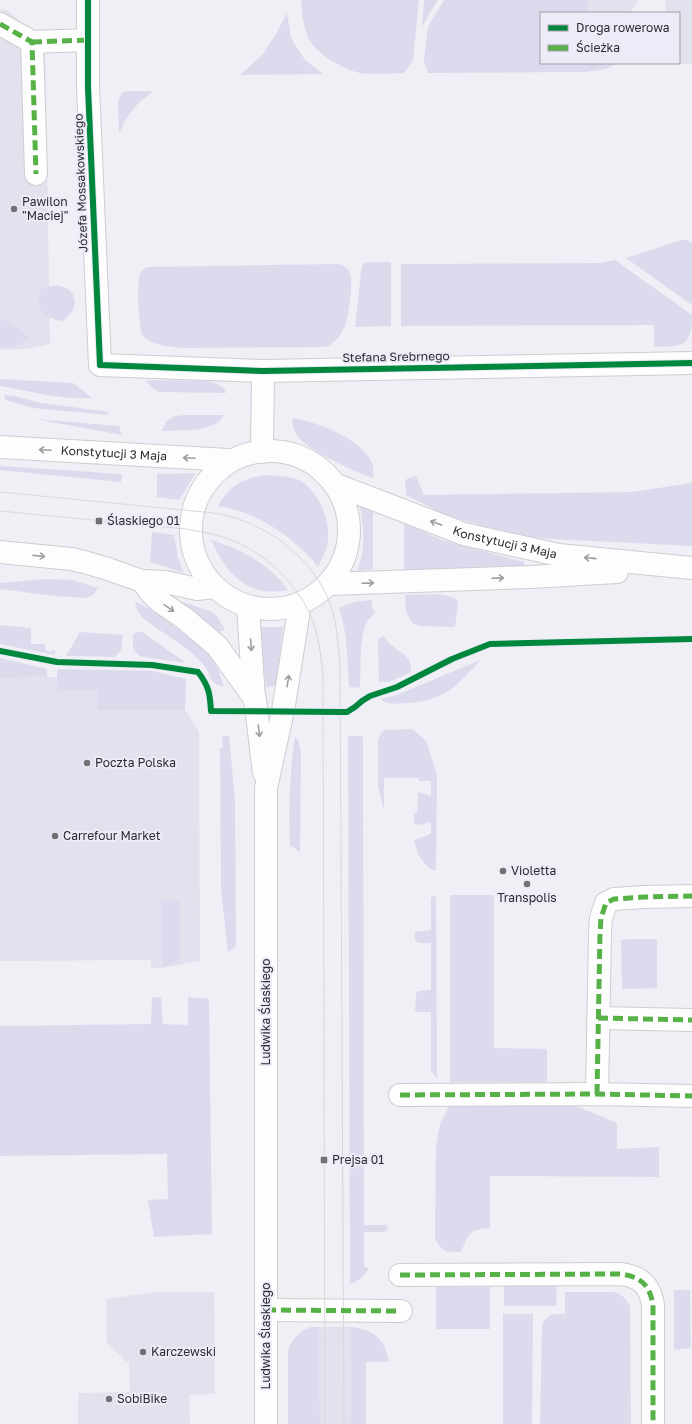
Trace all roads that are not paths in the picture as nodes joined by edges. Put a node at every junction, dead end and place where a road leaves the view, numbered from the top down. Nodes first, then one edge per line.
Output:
1 (88, 0) edge
2 (0, 24) edge
3 (88, 40) junction
4 (32, 42) junction
5 (36, 174) dead end
6 (692, 363) edge
7 (100, 365) joint
8 (263, 371) junction
9 (0, 447) edge
10 (262, 452) junction
11 (228, 460) junction
12 (334, 484) junction
13 (0, 552) edge
14 (688, 568) edge
15 (142, 581) junction
16 (330, 584) junction
17 (214, 587) junction
18 (300, 604) junction
19 (248, 606) junction
20 (254, 699) junction
21 (266, 788) junction
22 (692, 896) edge
23 (598, 1018) junction
24 (692, 1020) edge
25 (597, 1094) junction
26 (400, 1095) dead end
27 (692, 1096) edge
28 (400, 1275) dead end
29 (266, 1310) junction
30 (401, 1312) dead end
31 (266, 1424) edge
32 (653, 1424) edge

1 - 3 street, Józefa Mossakowskiego
2 - 4 street
3 - 4 street
3 - 7 street, Józefa Mossakowskiego
4 - 5 street
6 - 8 street, Stefana Srebrnego
7 - 8 street, Stefana Srebrnego
8 - 10 street
11 -> 9 street, Konstytucji 3 Maja
10 - 11 street
10 - 12 street
11 - 17 street
14 -> 12 street, Konstytucji 3 Maja
12 - 16 street
13 -> 15 street
16 -> 14 street, Konstytucji 3 Maja
15 - 17 street
15 -> 20 street
16 - 18 street
17 - 19 street
18 - 19 street
21 -> 18 street, Ludwika Ślaskiego
19 -> 20 street
20 -> 21 street
21 - 29 street, Ludwika Ślaskiego
22 - 23 street
23 - 24 street
23 - 25 street
25 - 26 street
25 - 27 street
28 - 32 street
29 - 30 street
29 - 31 street, Ludwika Ślaskiego

